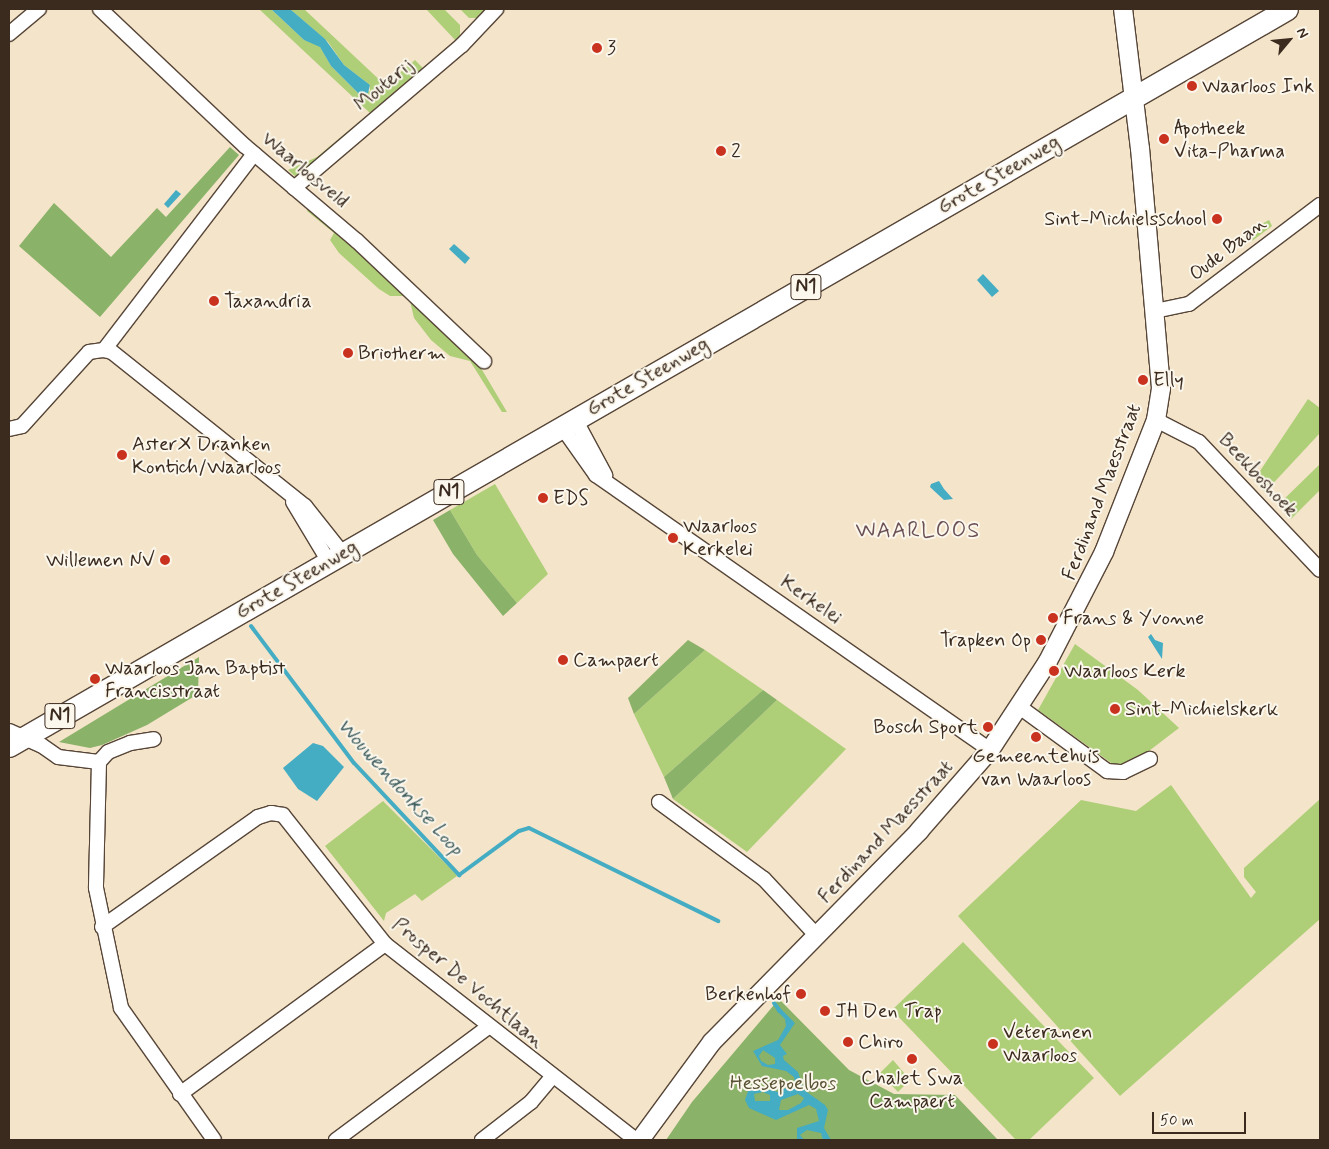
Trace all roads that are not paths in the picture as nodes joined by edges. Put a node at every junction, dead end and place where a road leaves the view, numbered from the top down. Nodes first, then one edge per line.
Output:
1 (39, 9) edge
2 (100, 9) edge
3 (496, 9) edge
4 (1124, 9) edge
5 (1287, 9) edge
6 (9, 34) edge
7 (1134, 97) junction
8 (254, 154) junction
9 (294, 188) junction
10 (1320, 205) edge
11 (1155, 311) junction
12 (104, 350) junction
13 (484, 361) dead end
14 (1156, 420) junction
15 (569, 423) junction
16 (9, 429) edge
17 (336, 558) junction
18 (1320, 570) edge
19 (1020, 708) junction
20 (14, 738) edge
21 (154, 739) dead end
22 (990, 750) junction
23 (1150, 759) dead end
24 (99, 762) junction
25 (659, 802) dead end
26 (102, 927) junction
27 (817, 936) junction
28 (385, 944) junction
29 (488, 1027) junction
30 (552, 1077) junction
31 (180, 1094) junction
32 (214, 1140) edge
33 (336, 1140) edge
34 (482, 1140) edge
35 (636, 1140) edge
36 (640, 1140) edge

1 - 6 street
2 - 8 street, Waarloosveld
3 - 9 street, Mouterij
4 - 7 street, Ferdinand Maesstraat
5 - 7 main road, Grote Steenweg / N1
7 - 11 street, Ferdinand Maesstraat
7 - 15 main road, Grote Steenweg / N1
8 - 9 street, Waarloosveld
8 - 12 street
9 - 13 street, Waarloosveld
10 - 11 street, Oude Baan
11 - 14 street, Ferdinand Maesstraat
12 - 16 street
12 - 17 street
14 - 18 street, Beekboshoek
14 - 19 street, Ferdinand Maesstraat
15 - 17 main road, Grote Steenweg / N1
15 - 22 street, Kerkelei
17 - 20 main road, Grote Steenweg / N1
19 - 22 street, Ferdinand Maesstraat
19 - 23 street
20 - 24 street
21 - 24 street
22 - 27 street, Ferdinand Maesstraat
24 - 26 street
25 - 27 street, Ferdinand Maesstraat
26 - 28 street, Prosper De Vochtlaan
26 - 31 street
27 - 36 street, Ferdinand Maesstraat
28 - 29 street, Prosper De Vochtlaan
28 - 31 street
29 - 30 street, Prosper De Vochtlaan
29 - 33 street
30 - 34 street
30 - 35 street, Prosper De Vochtlaan
31 - 32 street

